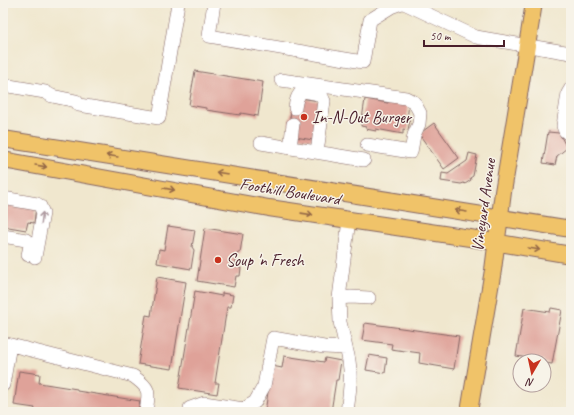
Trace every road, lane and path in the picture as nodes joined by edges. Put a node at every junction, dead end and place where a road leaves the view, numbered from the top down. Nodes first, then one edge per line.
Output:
1 (178, 3) edge
2 (214, 3) edge
3 (403, 3) edge
4 (534, 3) edge
5 (527, 46) junction
6 (571, 53) edge
7 (281, 80) dead end
8 (3, 85) edge
9 (571, 88) edge
10 (295, 108) dead end
11 (293, 124) dead end
12 (571, 136) edge
13 (3, 139) edge
14 (261, 143) dead end
15 (367, 145) dead end
16 (290, 148) junction
17 (317, 152) junction
18 (3, 160) edge
19 (364, 160) dead end
20 (3, 198) edge
21 (500, 217) junction
22 (350, 220) junction
23 (571, 229) edge
24 (3, 236) edge
25 (496, 243) junction
26 (571, 255) edge
27 (339, 298) junction
28 (370, 298) dead end
29 (6, 344) edge
30 (346, 348) junction
31 (3, 385) edge
32 (146, 412) edge
33 (190, 412) edge
34 (347, 412) edge
35 (469, 412) edge

1 - 8 lane
2 - 3 lane
3 - 5 lane
4 - 5 main road, Vineyard Avenue
5 - 6 lane
5 - 21 main road, Vineyard Avenue
7 - 15 lane
9 - 12 lane
10 - 17 lane
11 - 16 lane
21 -> 13 main road, Foothill Boulevard
14 - 16 lane
16 - 17 lane
17 - 19 lane
18 -> 22 main road, Foothill Boulevard
24 -> 20 lane
21 - 23 main road, Foothill Boulevard
21 - 25 main road, Vineyard Avenue
22 - 25 main road, Foothill Boulevard
22 - 27 lane
25 -> 26 main road, Foothill Boulevard
25 - 35 main road, Vineyard Avenue
27 - 28 lane
27 - 30 lane
29 - 31 lane
29 - 32 lane
30 - 33 lane
30 - 34 lane

